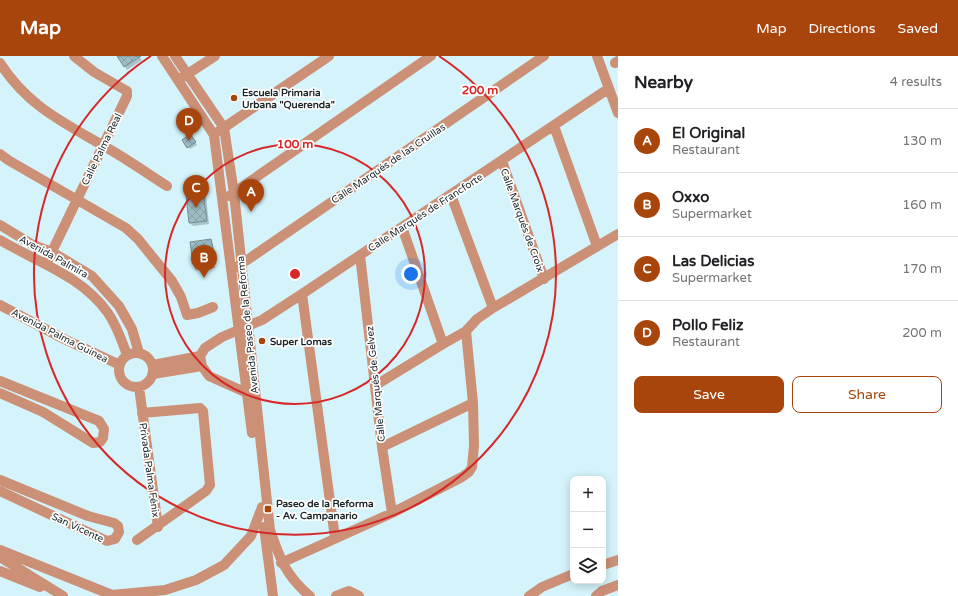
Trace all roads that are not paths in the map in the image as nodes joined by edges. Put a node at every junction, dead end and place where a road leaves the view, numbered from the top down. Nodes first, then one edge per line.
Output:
1 (74, 56) edge
2 (162, 56) edge
3 (175, 56) edge
4 (215, 56) edge
5 (329, 56) edge
6 (430, 56) edge
7 (544, 56) edge
8 (597, 56) edge
9 (0, 63) edge
10 (187, 74) junction
11 (178, 80) junction
12 (608, 89) junction
13 (618, 113) edge
14 (554, 126) junction
15 (224, 128) junction
16 (214, 135) junction
17 (102, 145) junction
18 (0, 154) edge
19 (502, 161) junction
20 (167, 186) dead end
21 (234, 193) junction
22 (451, 195) junction
23 (76, 200) junction
24 (223, 201) junction
25 (0, 225) edge
26 (402, 227) junction
27 (618, 234) edge
28 (0, 240) edge
29 (598, 246) junction
30 (52, 252) junction
31 (360, 255) junction
32 (46, 264) junction
33 (240, 264) junction
34 (232, 270) junction
35 (544, 278) junction
36 (302, 294) junction
37 (0, 306) edge
38 (213, 307) dead end
39 (493, 308) junction
40 (243, 328) junction
41 (466, 332) junction
42 (443, 344) junction
43 (139, 353) junction
44 (127, 355) junction
45 (201, 361) junction
46 (120, 365) junction
47 (153, 370) junction
48 (0, 380) edge
49 (376, 385) junction
50 (139, 387) junction
51 (0, 393) edge
52 (247, 393) junction
53 (473, 403) junction
54 (142, 413) junction
55 (382, 446) junction
56 (0, 480) edge
57 (0, 491) edge
58 (262, 507) junction
59 (392, 514) junction
60 (158, 527) junction
61 (335, 538) junction
62 (137, 540) dead end
63 (0, 550) edge
64 (0, 557) edge
65 (618, 560) edge
66 (281, 563) junction
67 (606, 563) edge
68 (0, 571) edge
69 (570, 575) edge
70 (618, 585) edge
71 (62, 596) edge
72 (273, 596) edge
73 (310, 596) edge
74 (336, 596) edge
75 (359, 596) edge
76 (529, 596) edge
77 (596, 596) edge

1 - 17 street, Calle Palma Real
2 - 11 street, Avenida Paseo de la Reforma
3 - 10 street, Avenida Paseo de la Reforma
4 - 10 street
5 - 15 street
6 - 21 street
7 - 33 street, Calle Marqués de las Cruillas
8 - 12 street
9 - 17 street
10 - 11 street
10 - 15 street, Avenida Paseo de la Reforma
11 - 16 street, Avenida Paseo de la Reforma
12 - 13 street
12 - 14 street, Calle Marqués de Francforte
14 - 19 street, Calle Marqués de Francforte
14 - 29 street
15 - 16 street
15 - 21 street, Avenida Paseo de la Reforma
16 - 24 street, Avenida Paseo de la Reforma
17 - 20 street
17 - 23 street, Calle Palma Real
18 - 23 street
19 - 22 street, Calle Marqués de Francforte
19 - 35 street, Calle Marqués de Croix
21 - 24 street
21 - 33 street, Avenida Paseo de la Reforma
22 - 26 street, Calle Marqués de Francforte
22 - 39 street
23 - 30 street, Calle Palma Real
23 - 38 street
24 - 34 street, Avenida Paseo de la Reforma
25 - 30 street, Avenida Palmira
26 - 31 street, Calle Marqués de Francforte
26 - 42 street
27 - 29 street
28 - 32 street, Avenida Palmira
29 - 35 street
30 - 32 street, Calle Palma Real
30 - 43 street, Avenida Palmira
31 - 36 street, Calle Marqués de Francforte
31 - 49 street, Calle Marqués de Gelvez
32 - 44 street, Avenida Palmira
33 - 34 street, Calle Marqués de las Cruillas
33 - 40 street, Avenida Paseo de la Reforma
34 - 40 street, Avenida Paseo de la Reforma
35 - 39 street
36 - 40 street, Calle Marqués de Francforte
36 - 61 street
37 - 46 street, Avenida Palma Guinea
39 - 41 street
40 - 45 street
40 - 52 street, Avenida Paseo de la Reforma
40 - 66 street, Avenida Paseo de la Reforma
41 - 42 street
41 - 53 street
42 - 49 street
43 - 44 street
43 - 47 street
44 - 46 street
45 - 47 street
45 - 52 street
46 - 50 street
47 - 50 street
48 - 51 street
49 - 55 street, Calle Marqués de Gelvez
50 - 54 street, Privada Palma Fénix
52 - 58 street, Avenida Paseo de la Reforma
53 - 55 street
53 - 59 street
54 - 60 street, Privada Palma Fénix
54 - 60 street, Privada Palma Fénix
55 - 59 street, Calle Marqués de Gelvez
56 - 57 street, San Vicente
58 - 63 street
58 - 72 street, Avenida Paseo de la Reforma
59 - 61 street
60 - 62 street, Privada Palma Fénix
61 - 66 street
64 - 71 street
65 - 67 street
66 - 73 street, Avenida Paseo de la Reforma
68 - 71 street
69 - 76 street
70 - 77 street
74 - 75 street

